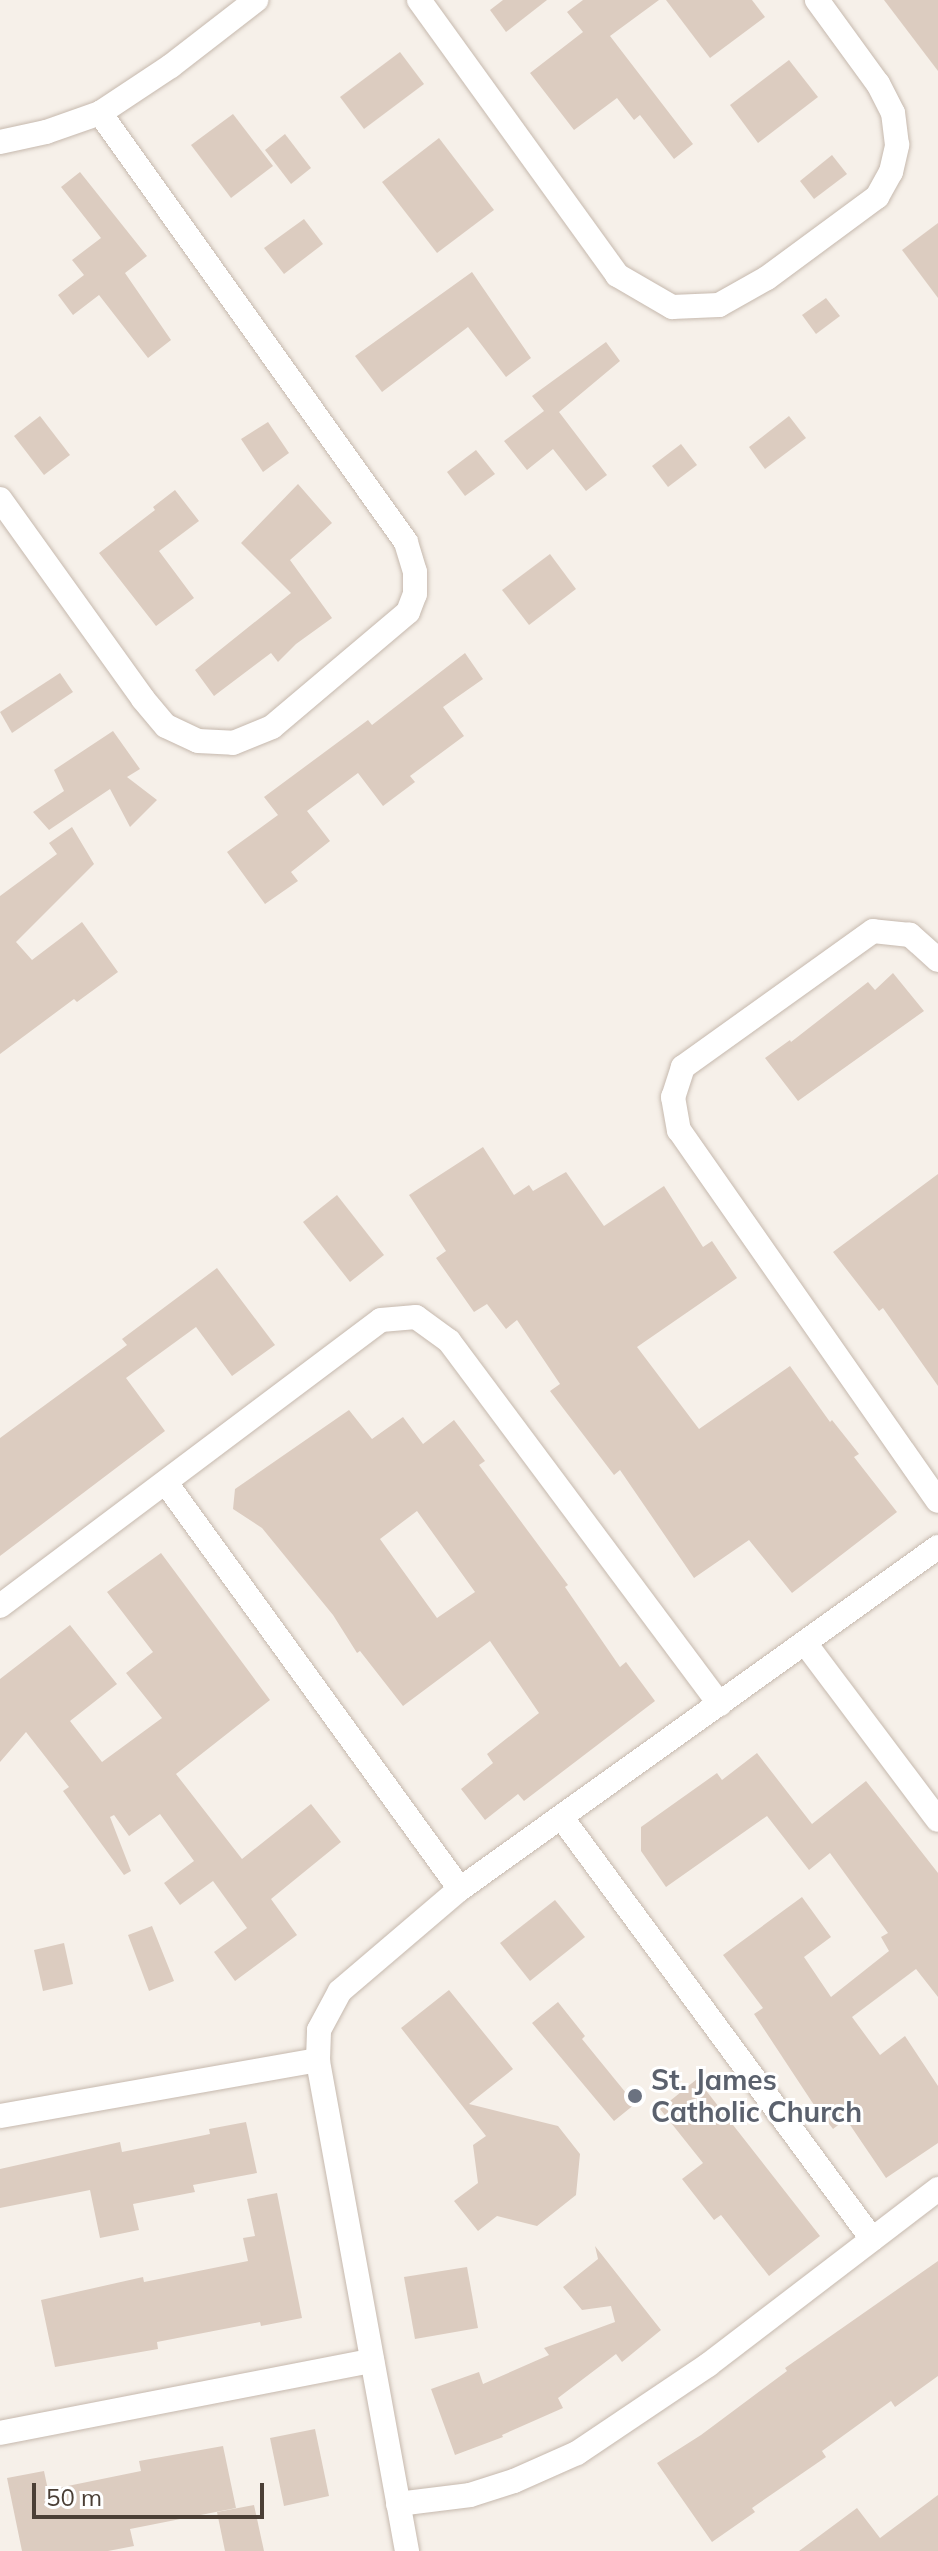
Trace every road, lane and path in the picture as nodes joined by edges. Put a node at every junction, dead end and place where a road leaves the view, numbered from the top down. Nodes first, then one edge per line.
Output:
1 (256, 0) edge
2 (419, 0) edge
3 (817, 0) edge
4 (100, 113) junction
5 (0, 142) edge
6 (0, 499) edge
7 (938, 960) edge
8 (166, 1483) junction
9 (938, 1501) edge
10 (938, 1547) edge
11 (0, 1606) edge
12 (805, 1643) junction
13 (720, 1704) junction
14 (562, 1818) junction
15 (938, 1820) edge
16 (460, 1889) junction
17 (318, 2060) junction
18 (0, 2116) edge
19 (938, 2189) edge
20 (872, 2239) junction
21 (372, 2361) junction
22 (0, 2433) edge
23 (398, 2504) junction
24 (407, 2551) edge

1 - 4 street
2 - 3 street
4 - 5 street
4 - 6 street
7 - 9 street
8 - 11 street
8 - 13 street
8 - 16 street
10 - 12 street
12 - 13 street
12 - 15 street
13 - 14 street
14 - 16 street
14 - 20 street
16 - 17 street
17 - 18 street
17 - 21 street
19 - 20 street
20 - 23 street
21 - 22 street
21 - 23 street
23 - 24 street

